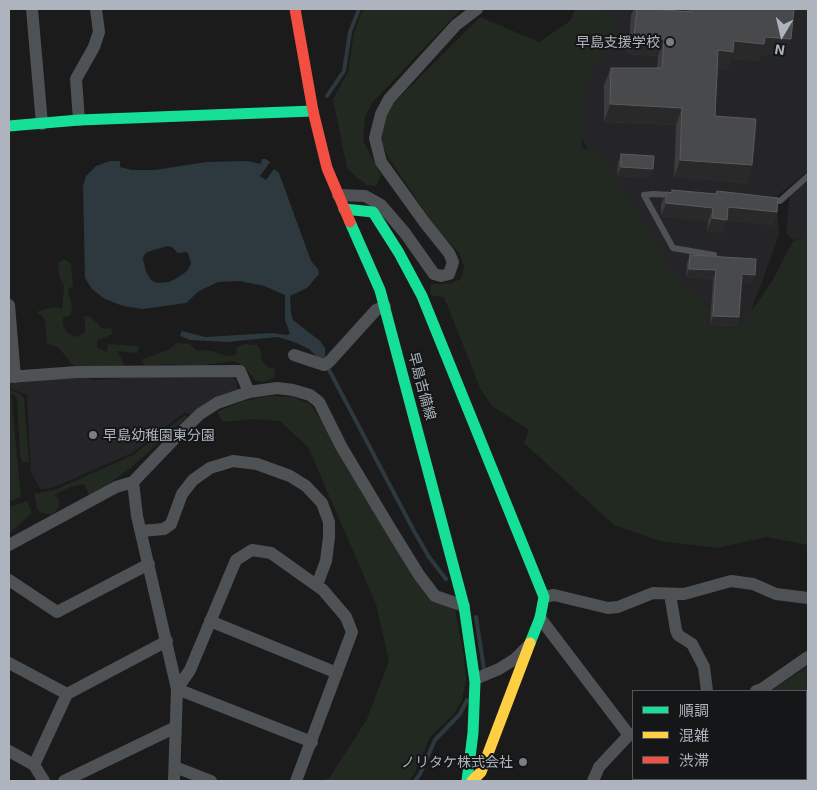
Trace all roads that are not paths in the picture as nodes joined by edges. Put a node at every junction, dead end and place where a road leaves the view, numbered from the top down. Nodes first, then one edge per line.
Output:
1 (32, 9) edge
2 (96, 9) edge
3 (295, 9) edge
4 (477, 9) edge
5 (313, 111) junction
6 (79, 120) junction
7 (42, 124) junction
8 (9, 126) edge
9 (808, 176) edge
10 (338, 195) junction
11 (682, 195) edge
12 (760, 200) edge
13 (344, 209) junction
14 (714, 255) edge
15 (9, 305) edge
16 (385, 306) junction
17 (294, 355) dead end
18 (12, 377) edge
19 (249, 392) junction
20 (133, 482) junction
21 (141, 531) junction
22 (9, 545) edge
23 (149, 564) junction
24 (9, 580) edge
25 (317, 585) junction
26 (670, 594) junction
27 (544, 597) junction
28 (808, 598) edge
29 (464, 606) junction
30 (540, 618) junction
31 (210, 622) junction
32 (167, 641) junction
33 (529, 646) junction
34 (808, 657) edge
35 (9, 663) edge
36 (337, 673) junction
37 (475, 679) junction
38 (177, 689) junction
39 (707, 690) edge
40 (759, 690) edge
41 (66, 694) junction
42 (176, 727) junction
43 (631, 735) edge
44 (312, 742) junction
45 (9, 751) edge
46 (34, 765) junction
47 (175, 767) junction
48 (479, 778) edge
49 (44, 781) edge
50 (64, 781) edge
51 (174, 781) edge
52 (211, 781) edge
53 (296, 781) edge
54 (467, 781) edge
55 (593, 781) edge

1 - 7 street
2 - 6 street
3 - 5 street, 早島吉備線
4 - 10 street
5 - 6 street
5 - 10 street, 早島吉備線
6 - 7 street
7 - 8 street
9 - 12 lane
10 - 13 street, 早島吉備線
11 - 14 lane
13 - 16 street, 早島吉備線
13 - 27 street
15 - 18 street
16 - 17 street
16 - 29 street, 早島吉備線
18 - 19 street
19 - 20 street
19 - 29 street
20 - 21 street
20 - 22 street
21 - 23 street
21 - 25 street
23 - 24 street
23 - 32 street
25 - 31 street
25 - 36 street
26 - 27 street
26 - 28 street
26 - 39 street
27 - 30 street
29 - 37 street, 早島吉備線
30 - 33 street
30 - 43 street
31 - 36 street
31 - 38 street
32 - 38 street
32 - 41 street
33 - 37 street
33 - 48 street
34 - 40 street
35 - 41 street
36 - 44 street
37 - 54 street, 早島吉備線
38 - 42 street
38 - 44 street
41 - 46 street
42 - 47 street
42 - 50 street
43 - 55 street
44 - 53 street
45 - 46 street
46 - 49 street
47 - 51 street
47 - 52 street

